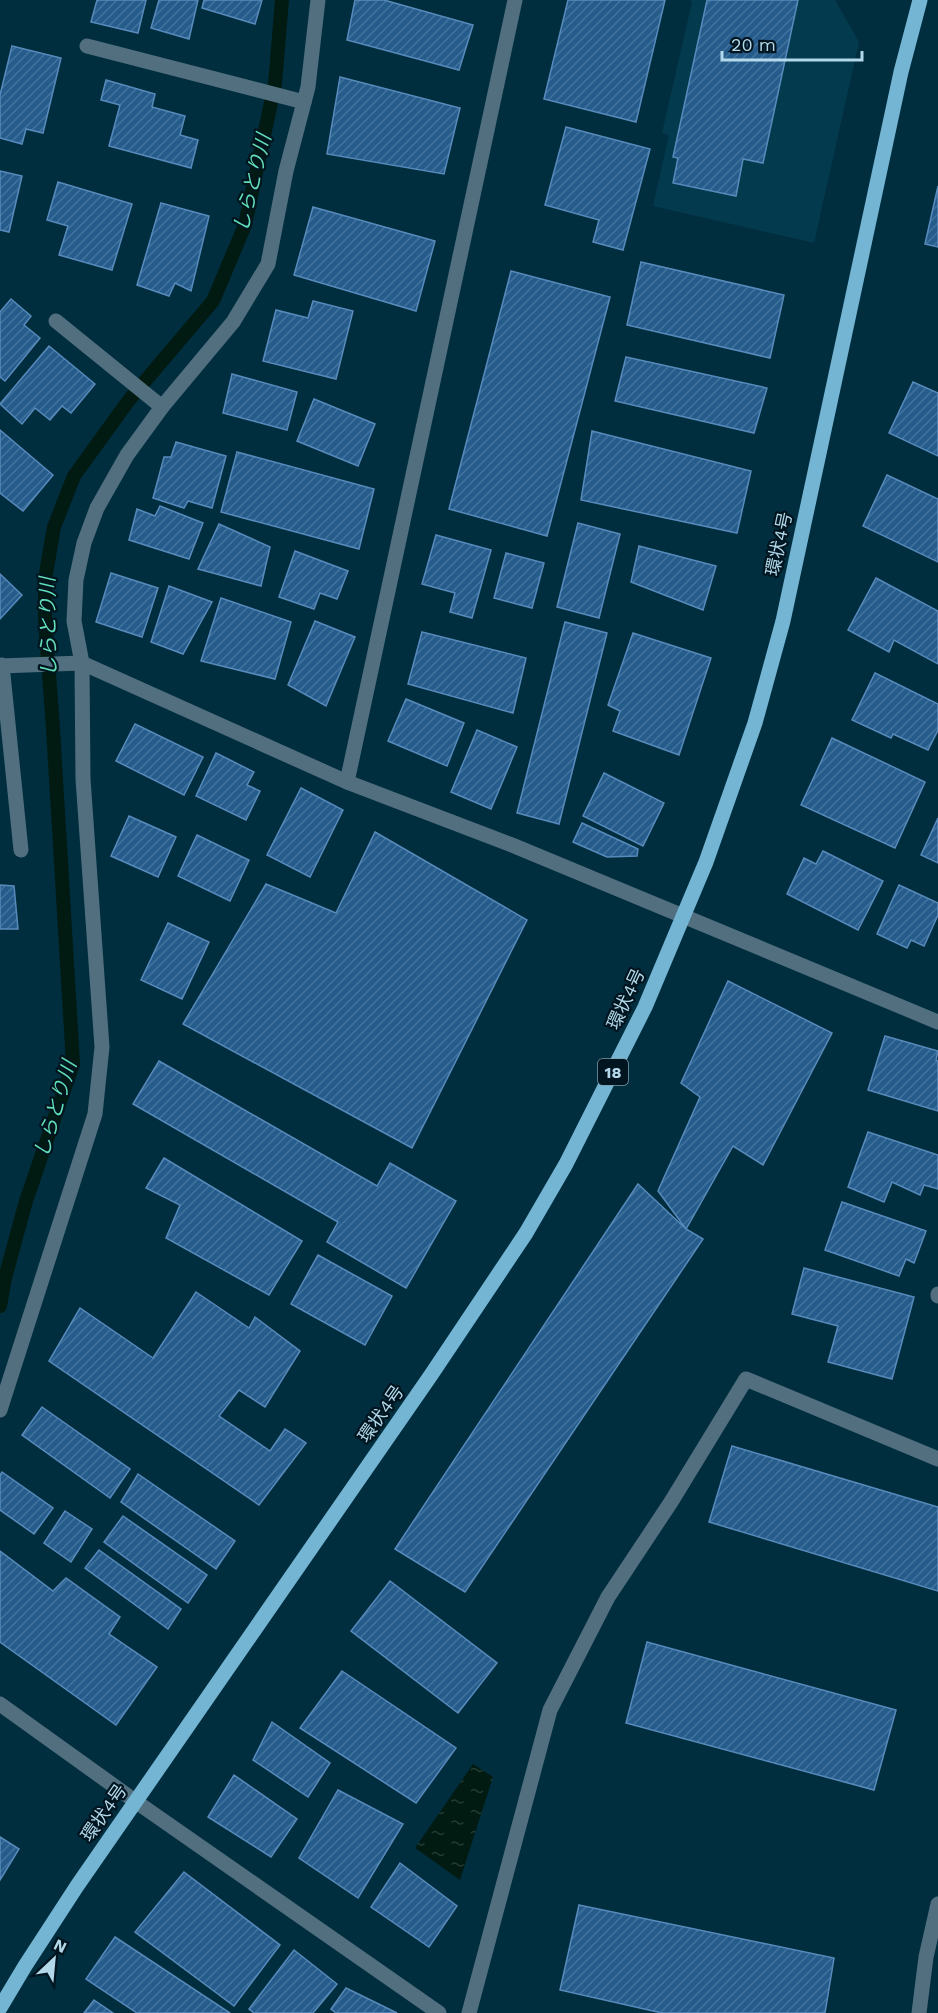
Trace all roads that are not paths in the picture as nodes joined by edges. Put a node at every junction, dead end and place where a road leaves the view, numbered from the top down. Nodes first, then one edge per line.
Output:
1 (318, 0) edge
2 (515, 0) edge
3 (920, 0) edge
4 (87, 46) dead end
5 (299, 102) junction
6 (56, 321) dead end
7 (158, 404) junction
8 (78, 663) junction
9 (4, 665) edge
10 (347, 782) junction
11 (21, 850) dead end
12 (684, 915) junction
13 (938, 1022) edge
14 (0, 1410) edge
15 (938, 1459) edge
16 (0, 1704) edge
17 (135, 1801) junction
18 (938, 1904) edge
19 (0, 2008) edge
20 (439, 2013) edge
21 (469, 2013) edge
22 (919, 2013) edge

1 - 5 street
2 - 10 street
3 - 12 main road, 環状4号 / 18
4 - 5 street
5 - 7 street
6 - 7 street
7 - 8 street
8 - 9 street
8 - 10 street
8 - 14 street
9 - 11 street
10 - 12 street
12 - 13 street
12 - 17 main road, 環状4号 / 18
15 - 21 street
16 - 17 street
17 - 19 main road, 環状4号 / 18
17 - 20 street
18 - 22 street

